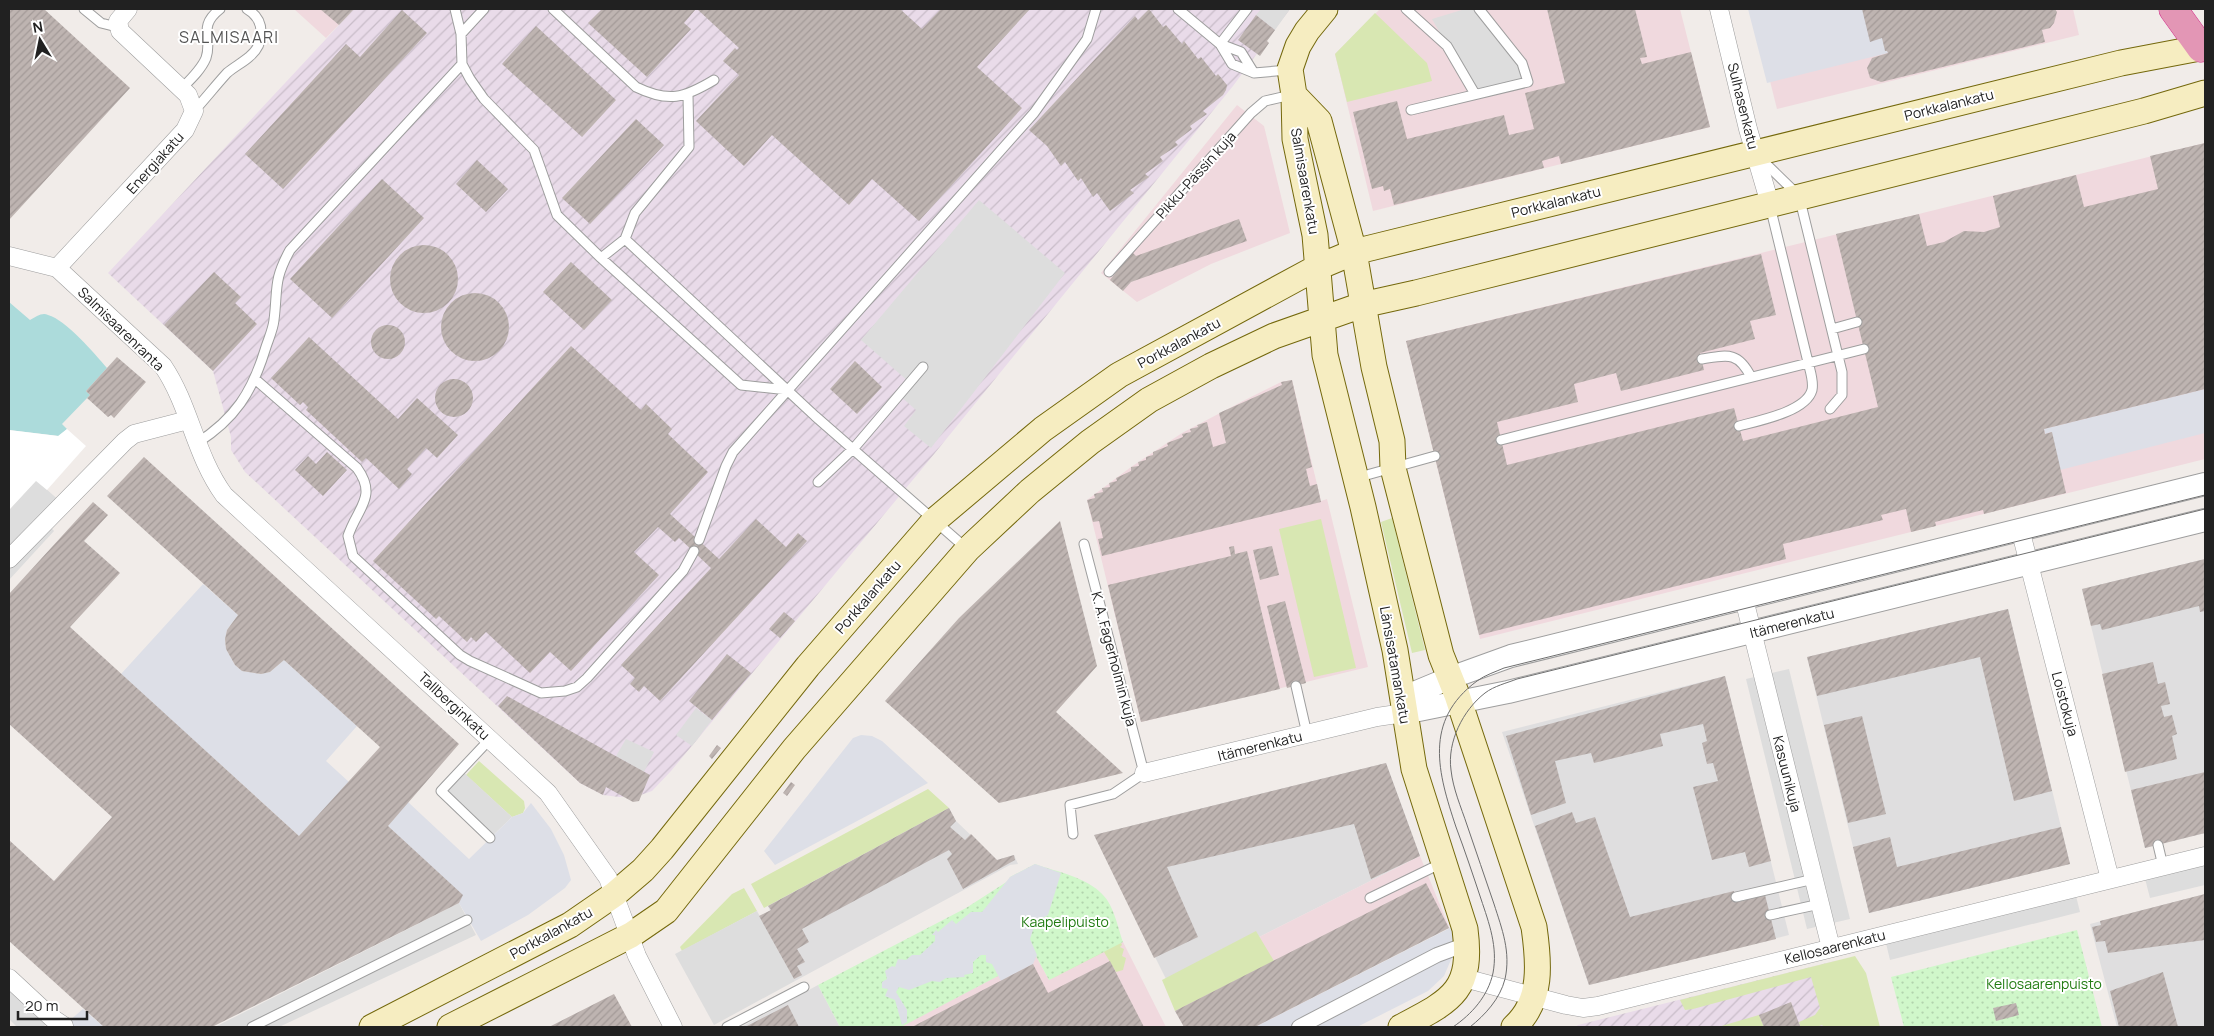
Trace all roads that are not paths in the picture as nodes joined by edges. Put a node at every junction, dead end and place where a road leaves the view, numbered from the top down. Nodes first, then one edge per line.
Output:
1 (84, 9) edge
2 (128, 9) edge
3 (220, 9) edge
4 (247, 9) edge
5 (455, 9) edge
6 (484, 9) edge
7 (553, 9) edge
8 (1096, 9) edge
9 (1178, 9) edge
10 (1247, 9) edge
11 (1325, 9) edge
12 (1406, 9) edge
13 (1479, 9) edge
14 (1719, 9) edge
15 (2173, 9) edge
16 (118, 27) junction
17 (461, 34) junction
18 (1220, 44) junction
19 (2203, 47) edge
20 (462, 64) junction
21 (1290, 69) junction
22 (1254, 73) junction
23 (714, 80) dead end
24 (182, 89) junction
25 (2205, 93) edge
26 (1475, 94) junction
27 (1294, 95) junction
28 (688, 96) junction
29 (1412, 110) dead end
30 (194, 111) junction
31 (1755, 153) junction
32 (1798, 196) junction
33 (1770, 204) junction
34 (625, 239) junction
35 (1354, 252) junction
36 (9, 256) edge
37 (601, 258) junction
38 (57, 268) junction
39 (1316, 268) junction
40 (1109, 272) dead end
41 (1362, 305) junction
42 (1322, 318) junction
43 (1857, 322) dead end
44 (1832, 329) junction
45 (1864, 349) dead end
46 (1838, 355) junction
47 (1702, 359) dead end
48 (1808, 362) junction
49 (923, 367) dead end
50 (1751, 377) junction
51 (256, 380) junction
52 (788, 390) junction
53 (1830, 409) dead end
54 (188, 420) junction
55 (1739, 426) dead end
56 (1501, 440) dead end
57 (197, 443) junction
58 (854, 448) junction
59 (1435, 456) dead end
60 (1393, 468) junction
61 (1356, 478) junction
62 (818, 482) dead end
63 (2205, 484) edge
64 (2205, 520) edge
65 (934, 521) junction
66 (2020, 528) junction
67 (699, 540) dead end
68 (1084, 544) dead end
69 (968, 549) junction
70 (694, 551) dead end
71 (9, 559) edge
72 (2029, 564) junction
73 (1753, 597) junction
74 (1752, 633) junction
75 (1450, 678) junction
76 (1296, 686) dead end
77 (1460, 703) junction
78 (1403, 706) junction
79 (1307, 734) junction
80 (490, 739) junction
81 (1144, 773) junction
82 (1073, 834) dead end
83 (490, 838) dead end
84 (2158, 845) dead end
85 (2205, 856) edge
86 (1443, 862) junction
87 (2163, 866) junction
88 (1814, 879) junction
89 (2110, 879) junction
90 (615, 894) junction
91 (1736, 897) dead end
92 (1370, 898) dead end
93 (1820, 904) junction
94 (1770, 915) dead end
95 (467, 920) dead end
96 (631, 935) junction
97 (1456, 948) dead end
98 (1831, 948) junction
99 (9, 978) edge
100 (1464, 978) junction
101 (804, 986) dead end
102 (1535, 997) junction
103 (64, 1026) dead end
104 (252, 1027) edge
105 (372, 1027) edge
106 (450, 1027) edge
107 (673, 1027) edge
108 (727, 1027) edge
109 (1299, 1027) edge
110 (1401, 1027) edge
111 (1514, 1027) edge

1 - 16 lane
2 - 16 street
3 - 24 lane
4 - 30 lane
5 - 17 lane
6 - 17 lane
7 - 28 lane
8 - 52 lane
9 - 18 lane
10 - 18 lane
11 - 21 main road, Salmisaarenkatu
12 - 26 lane
13 - 26 lane
14 - 31 street, Sulhasenkatu
15 - 19 highway
16 - 24 street
17 - 20 lane
18 - 22 lane
18 - 22 lane
19 - 31 main road, Porkkalankatu
20 - 37 lane
20 - 51 lane
21 - 22 lane
21 - 27 main road, Salmisaarenkatu
23 - 28 lane
24 - 30 street
25 - 32 main road
26 - 29 lane
27 - 35 main road, Salmisaarenkatu
27 - 39 main road, Salmisaarenkatu
27 - 40 lane, Pikku-Pässin kuja
28 - 34 lane
30 - 38 street, Energiakatu
31 - 32 lane
31 - 33 street, Sulhasenkatu
31 - 35 main road, Porkkalankatu
32 - 33 main road
32 - 44 lane
33 - 41 main road
33 - 48 lane
34 - 37 lane
34 - 52 lane
35 - 39 main road, Porkkalankatu
35 - 41 main road
36 - 38 street, Salmisaarenranta
37 - 52 lane
38 - 54 street, Salmisaarenranta
39 - 42 main road, Länsisatamankatu
39 - 65 main road, Porkkalankatu
41 - 42 main road
41 - 60 main road
42 - 61 main road, Länsisatamankatu
42 - 69 main road
43 - 44 lane
44 - 46 lane
45 - 46 lane
46 - 48 lane
46 - 53 lane
47 - 50 lane
48 - 50 lane
48 - 55 lane
49 - 58 lane
50 - 56 lane
51 - 57 lane
51 - 70 lane
52 - 58 lane
52 - 67 lane
54 - 57 street, Tallberginkatu
54 - 71 street
57 - 80 street, Tallberginkatu
58 - 62 lane
58 - 65 lane
59 - 60 lane
60 - 61 lane
60 - 75 main road
61 - 78 main road, Länsisatamankatu
63 - 66 street
64 - 72 street, Itämerenkatu
65 - 69 lane
65 - 90 main road, Porkkalankatu
66 - 72 street, Loistokuja
66 - 73 street, Itämerenkatu
68 - 81 lane, K. A. Fagerholmin kuja
69 - 96 main road
72 - 74 street, Itämerenkatu
72 - 89 street, Loistokuja
73 - 74 street, Kasuunikuja
73 - 75 street, Itämerenkatu
74 - 77 street, Itämerenkatu
74 - 88 street, Kasuunikuja
75 - 77 main road
75 - 78 street, Itämerenkatu
76 - 79 lane
77 - 78 street, Itämerenkatu
77 - 102 main road
78 - 79 street, Itämerenkatu
78 - 86 main road, Länsisatamankatu
79 - 81 street, Itämerenkatu
80 - 83 lane
80 - 90 street, Tallberginkatu
81 - 82 lane
84 - 87 lane
85 - 87 street, Kellosaarenkatu
86 - 92 lane
86 - 100 main road, Länsisatamankatu
87 - 89 street, Kellosaarenkatu
88 - 91 lane
88 - 93 street, Kasuunikuja
89 - 98 street, Kellosaarenkatu
90 - 96 street, Tallberginkatu
90 - 105 main road, Porkkalankatu
93 - 94 lane
93 - 98 street, Kasuunikuja
95 - 104 lane
96 - 106 main road
96 - 107 street, Tallberginkatu
97 - 109 street
98 - 102 street, Kellosaarenkatu
99 - 103 street
100 - 102 street, Kellosaarenkatu
100 - 110 main road, Länsisatamankatu
101 - 108 lane
102 - 111 main road

